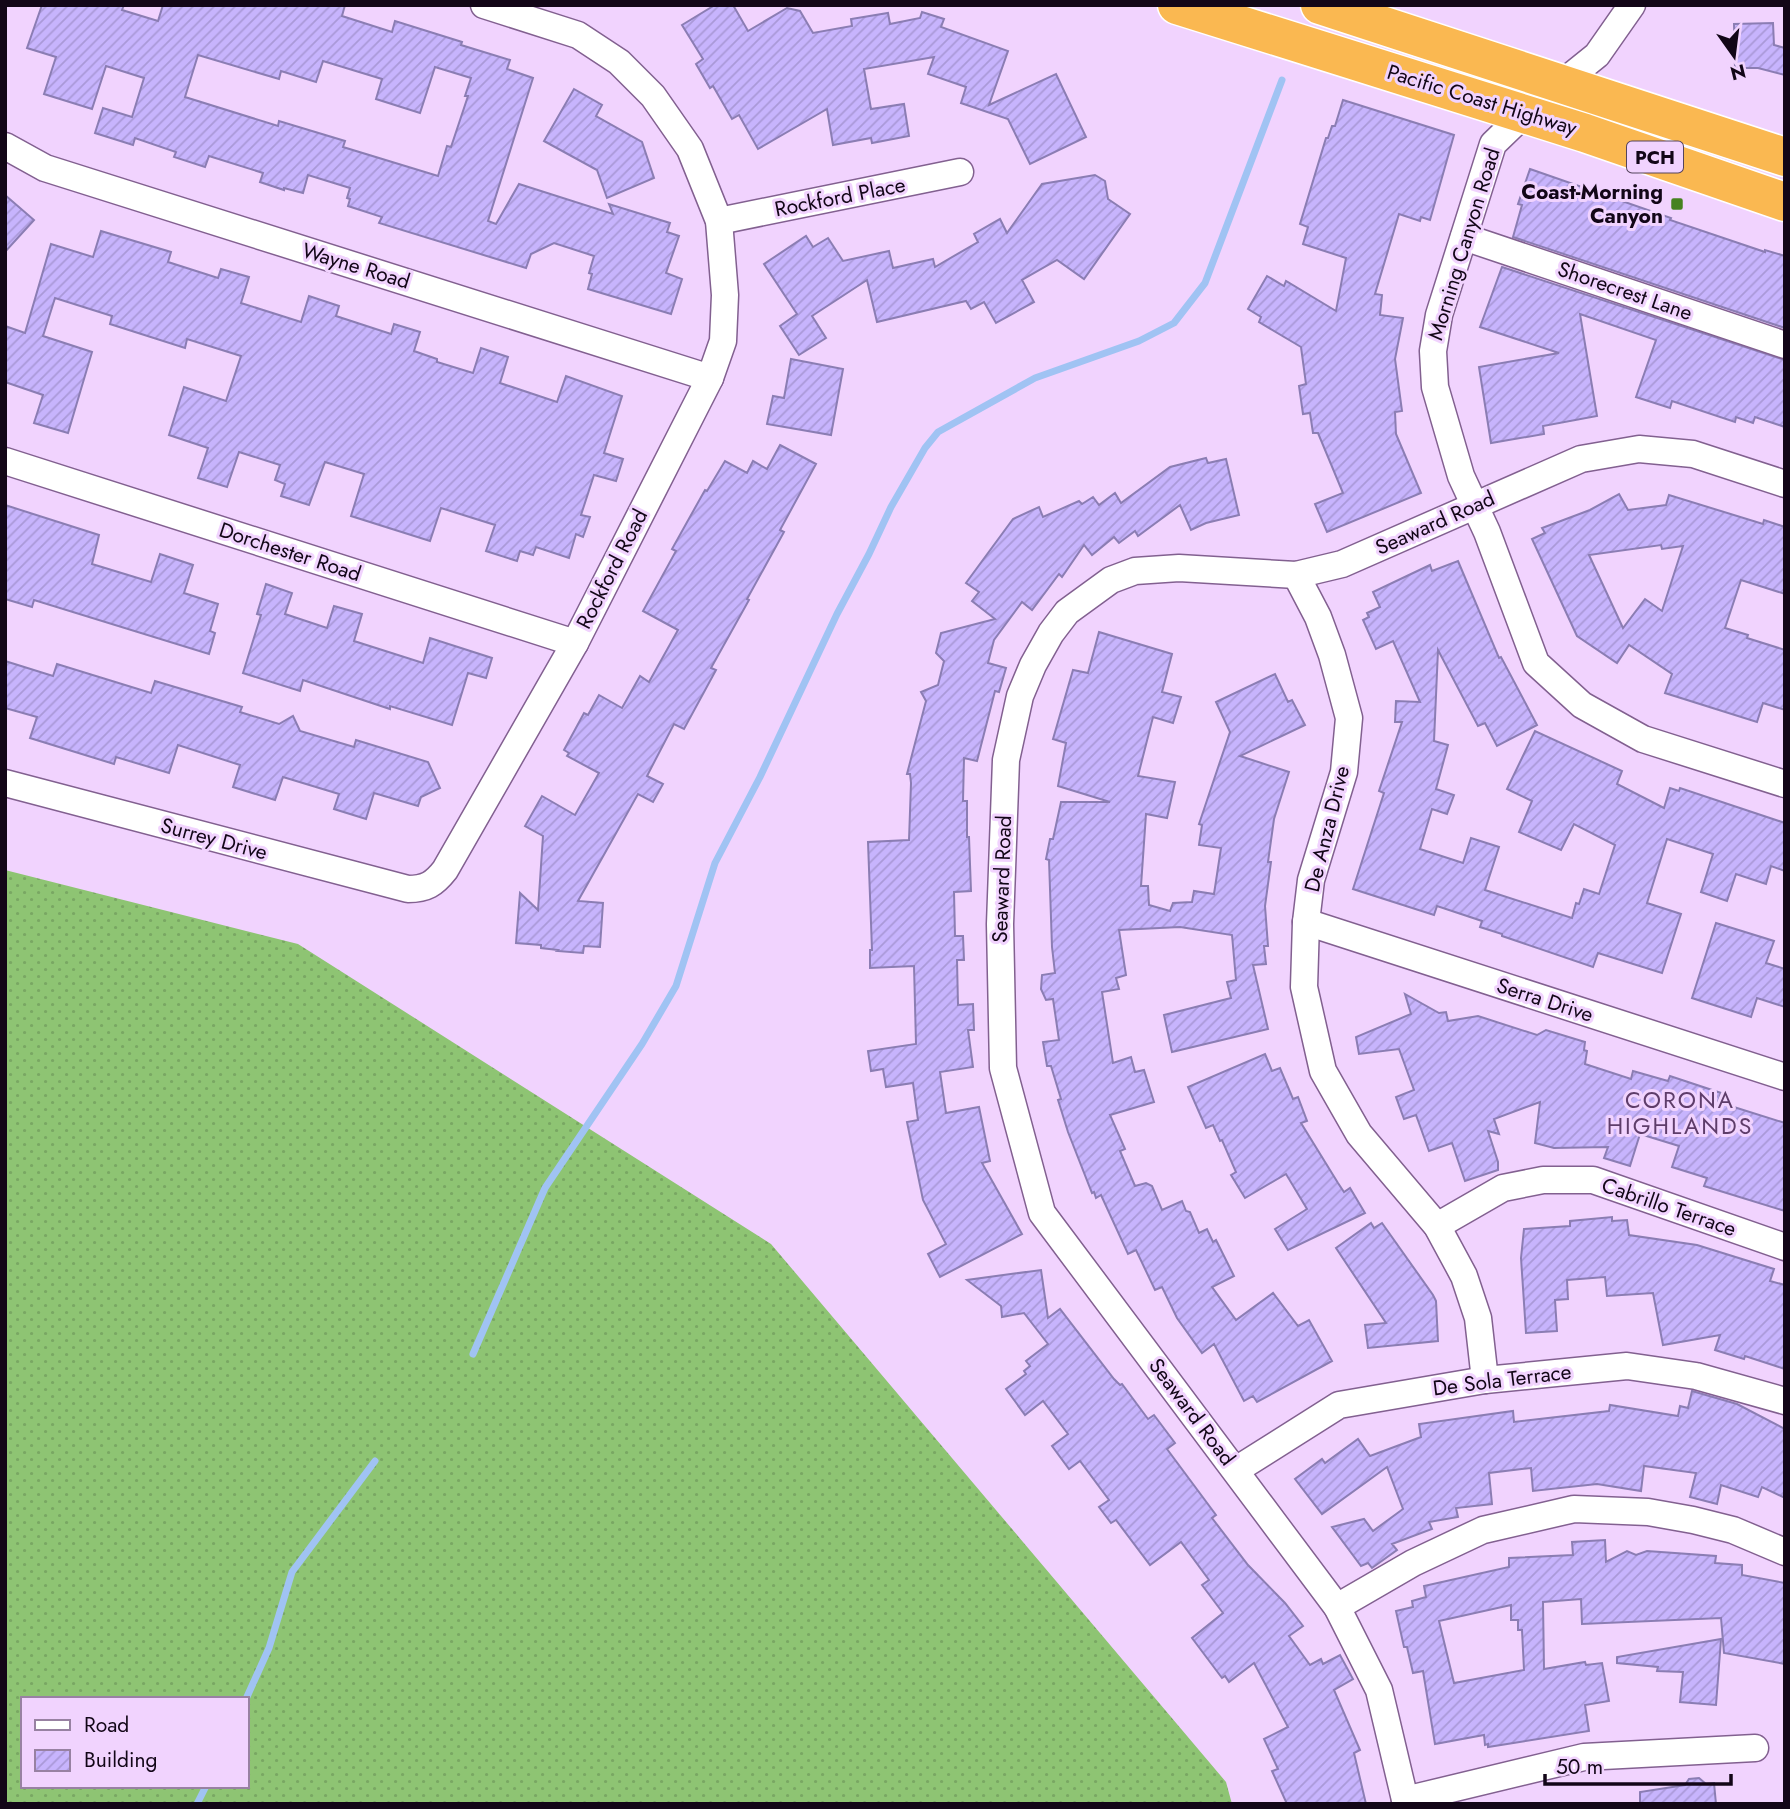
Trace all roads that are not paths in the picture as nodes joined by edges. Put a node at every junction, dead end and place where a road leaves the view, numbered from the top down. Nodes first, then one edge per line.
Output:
1 (484, 5) edge
2 (1177, 5) edge
3 (1320, 5) edge
4 (1632, 5) edge
5 (1559, 85) junction
6 (1524, 114) junction
7 (5, 146) edge
8 (1785, 157) edge
9 (960, 172) dead end
10 (1785, 202) edge
11 (719, 221) junction
12 (1464, 237) junction
13 (1785, 345) edge
14 (710, 378) junction
15 (5, 461) edge
16 (1785, 484) edge
17 (1473, 506) junction
18 (1296, 575) junction
19 (575, 643) junction
20 (5, 783) edge
21 (1785, 784) edge
22 (423, 889) joint
23 (1306, 922) junction
24 (1785, 1077) edge
25 (1437, 1226) junction
26 (1785, 1247) edge
27 (1486, 1380) junction
28 (1785, 1401) edge
29 (1236, 1470) junction
30 (1785, 1552) edge
31 (1337, 1607) junction
32 (1755, 1748) dead end
33 (1405, 1802) edge

1 - 11 street, Rockford Road
2 - 6 highway, Pacific Coast Highway / PCH
3 - 5 highway, Pacific Coast Highway / PCH
4 - 5 street, Morning Canyon Road
5 - 6 street, Morning Canyon Road
5 - 8 highway, Pacific Coast Highway / PCH
6 - 10 highway, Pacific Coast Highway / PCH
6 - 12 street, Morning Canyon Road
7 - 14 street, Wayne Road
9 - 11 street, Rockford Place
11 - 14 street, Rockford Road
12 - 13 street, Shorecrest Lane
12 - 17 street, Morning Canyon Road
14 - 19 street, Rockford Road
15 - 19 street, Dorchester Road
16 - 17 street, Seaward Road
17 - 18 street, Seaward Road
17 - 21 street, Morning Canyon Road
18 - 23 street, De Anza Drive
18 - 29 street, Seaward Road
19 - 22 street, Rockford Road
20 - 22 street, Surrey Drive
23 - 24 street, Serra Drive
23 - 25 street, De Anza Drive
25 - 26 street, Cabrillo Terrace
25 - 27 street, De Anza Drive
27 - 28 street, De Sola Terrace
27 - 29 street, De Sola Terrace
29 - 31 street, Seaward Road
30 - 31 street
31 - 33 street, Seaward Road
32 - 33 street

